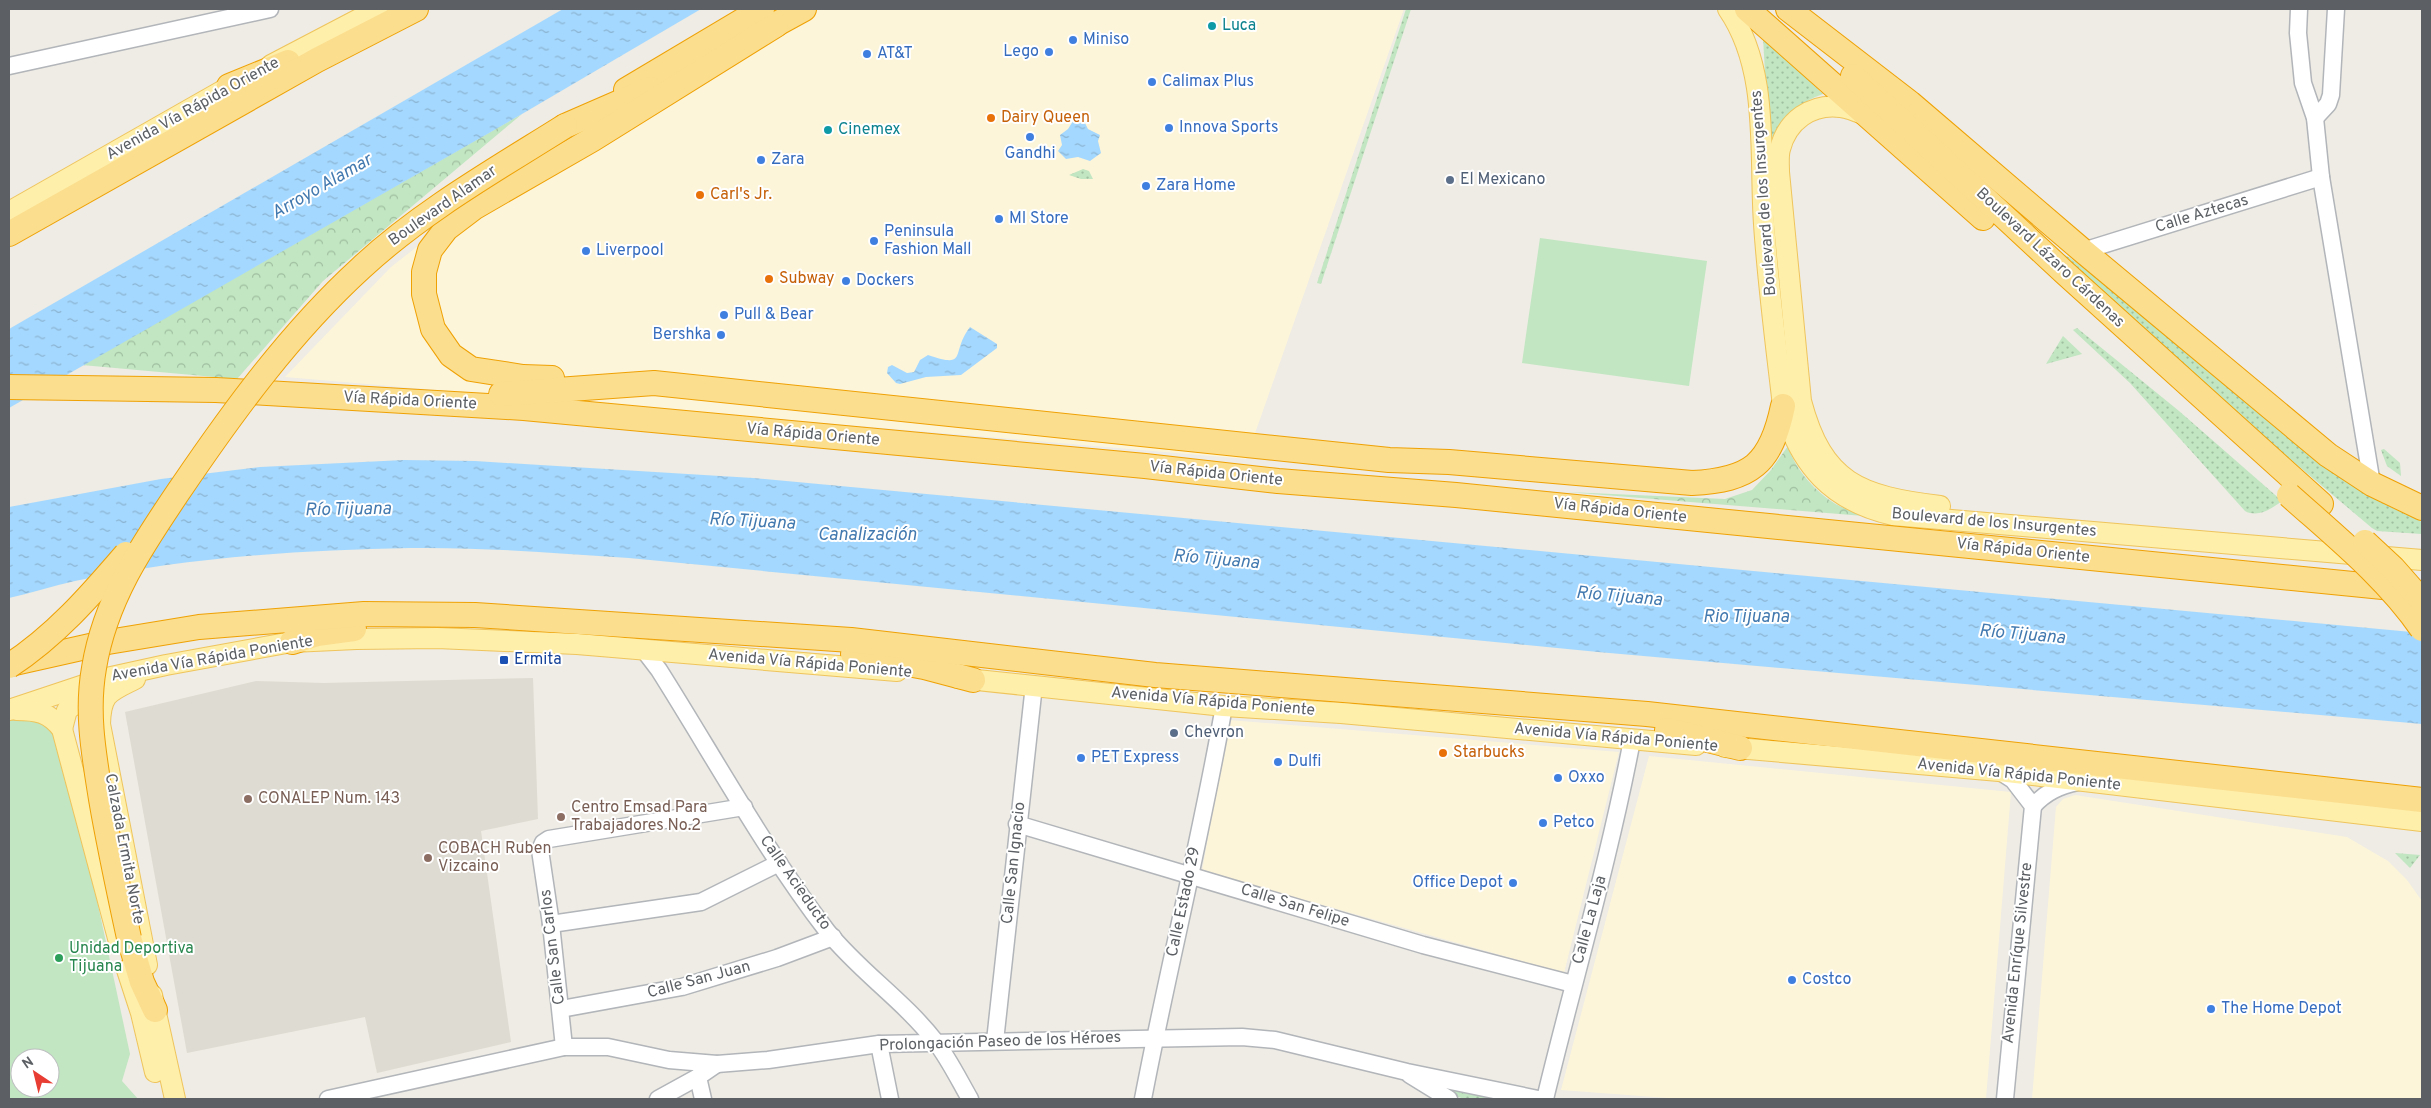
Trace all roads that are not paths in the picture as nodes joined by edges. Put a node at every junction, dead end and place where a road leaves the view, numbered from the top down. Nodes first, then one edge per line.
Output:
1 (270, 9) edge
2 (401, 9) edge
3 (416, 9) edge
4 (804, 9) edge
5 (1728, 9) edge
6 (1747, 9) edge
7 (1783, 9) edge
8 (1788, 9) edge
9 (2299, 9) edge
10 (2336, 9) edge
11 (252, 11) edge
12 (380, 17) edge
13 (769, 17) edge
14 (9, 66) edge
15 (229, 86) joint
16 (1863, 114) junction
17 (2315, 118) junction
18 (2321, 177) junction
19 (9, 212) edge
20 (1764, 225) junction
21 (1785, 229) junction
22 (9, 234) edge
23 (2083, 251) junction
24 (654, 383) junction
25 (9, 387) edge
26 (425, 401) junction
27 (1783, 406) junction
28 (1389, 460) junction
29 (188, 478) junction
30 (2372, 484) junction
31 (1573, 506) junction
32 (2422, 508) edge
33 (2422, 548) edge
34 (2422, 560) edge
35 (2422, 591) edge
36 (2422, 602) edge
37 (475, 615) junction
38 (2422, 629) edge
39 (754, 633) junction
40 (292, 642) junction
41 (643, 649) junction
42 (9, 665) edge
43 (166, 665) junction
44 (973, 680) junction
45 (1034, 685) junction
46 (1224, 706) junction
47 (1535, 706) junction
48 (9, 710) edge
49 (100, 724) junction
50 (62, 729) junction
51 (1632, 740) junction
52 (1740, 748) junction
53 (1999, 771) junction
54 (2082, 781) junction
55 (2422, 800) edge
56 (2033, 806) junction
57 (744, 807) junction
58 (2422, 821) edge
59 (1017, 824) junction
60 (779, 863) junction
61 (1189, 874) junction
62 (551, 924) junction
63 (833, 937) junction
64 (1573, 984) junction
65 (561, 1009) junction
66 (155, 1010) junction
67 (1155, 1038) junction
68 (995, 1041) junction
69 (936, 1042) junction
70 (879, 1044) junction
71 (564, 1047) junction
72 (717, 1064) junction
73 (1406, 1072) junction
74 (698, 1077) junction
75 (161, 1099) edge
76 (175, 1099) edge
77 (328, 1099) edge
78 (658, 1099) edge
79 (703, 1099) edge
80 (890, 1099) edge
81 (970, 1099) edge
82 (1143, 1099) edge
83 (1449, 1099) edge
84 (1538, 1099) edge
85 (1545, 1099) edge
86 (2005, 1099) edge

1 - 11 street
2 - 12 highway
3 - 12 highway
4 - 13 highway
5 - 20 main road, Boulevard de los Insurgentes
6 - 16 highway, Boulevard Lázaro Cárdenas
7 - 36 highway, Boulevard Lázaro Cárdenas, bridge
8 - 23 highway
9 - 17 street
10 - 17 street
11 - 14 street
12 - 15 highway
12 - 22 highway
13 - 24 highway
13 - 29 highway, Boulevard Alamar, bridge
15 - 19 main road, Avenida Vía Rápida Oriente
16 - 21 main road, Boulevard de los Insurgentes
16 - 38 highway, Boulevard Lázaro Cárdenas, bridge
17 - 18 street
18 - 23 street, Calle Aztecas
18 - 30 street
20 - 21 main road
20 - 27 main road, Boulevard de los Insurgentes
21 - 33 main road, Boulevard de los Insurgentes
23 - 30 highway
24 - 26 highway
24 - 28 highway
25 - 26 highway, Vía Rápida Oriente
26 - 31 highway, Vía Rápida Oriente
27 - 28 highway
27 - 34 main road, Boulevard de los Insurgentes
28 - 31 highway
29 - 42 highway, bridge
29 - 66 highway, bridge
30 - 32 highway
31 - 35 highway, Vía Rápida Oriente
37 - 39 highway, Avenida Vía Rápida Poniente
37 - 40 highway
37 - 42 highway, Avenida Vía Rápida Poniente
39 - 44 highway
39 - 47 highway, Avenida Vía Rápida Poniente
40 - 41 main road, Avenida Vía Rápida Poniente
40 - 43 main road, Avenida Vía Rápida Poniente
41 - 44 main road, Avenida Vía Rápida Poniente
41 - 57 street, Calle Acieducto
43 - 48 main road, Avenida Vía Rápida Poniente
43 - 49 main road, Calzada Ermita Norte
44 - 45 main road, Avenida Vía Rápida Poniente
45 - 46 main road, Avenida Vía Rápida Poniente
45 - 59 street, Calle San Ignacio
46 - 51 main road, Avenida Vía Rápida Poniente
46 - 61 street, Calle Estado 29
47 - 52 highway
47 - 55 highway, Avenida Vía Rápida Poniente
48 - 50 main road
49 - 50 main road
49 - 66 main road, Calzada Ermita Norte
50 - 75 main road, Calzada Ermita Norte
51 - 52 main road, Avenida Vía Rápida Poniente
51 - 64 street, Calle La Laja
52 - 53 main road, Avenida Vía Rápida Poniente
53 - 54 main road, Avenida Vía Rápida Poniente
53 - 56 street
54 - 56 street
54 - 58 main road, Avenida Vía Rápida Poniente
56 - 86 street, Avenida Enríque Silvestre
57 - 60 street, Calle Acieducto
57 - 62 street, Calle San Carlos
59 - 61 street, Calle San Felipe
59 - 68 street, Calle San Ignacio
60 - 62 street
60 - 63 street, Calle Acieducto
61 - 64 street, Calle San Felipe
61 - 67 street, Calle Estado 29
62 - 65 street, Calle San Carlos
63 - 65 street, Calle San Juan
63 - 69 street, Calle Acieducto
64 - 85 street, Calle La Laja
65 - 71 street, Calle San Carlos
66 - 76 main road, Calzada Ermita Norte
67 - 68 street, Prolongación Paseo de los Héroes
67 - 73 street, Prolongación Paseo de los Héroes
67 - 82 street, Calle Estado 29
68 - 69 street, Prolongación Paseo de los Héroes
69 - 70 street, Prolongación Paseo de los Héroes
69 - 81 street, Calle Acieducto
70 - 72 street, Prolongación Paseo de los Héroes
70 - 80 street
71 - 72 street, Prolongación Paseo de los Héroes
71 - 77 street, Prolongación Paseo de los Héroes
72 - 74 street
73 - 83 street, Prolongación Paseo de los Héroes
73 - 84 street, Prolongación Paseo de los Héroes
74 - 78 street
74 - 79 street

